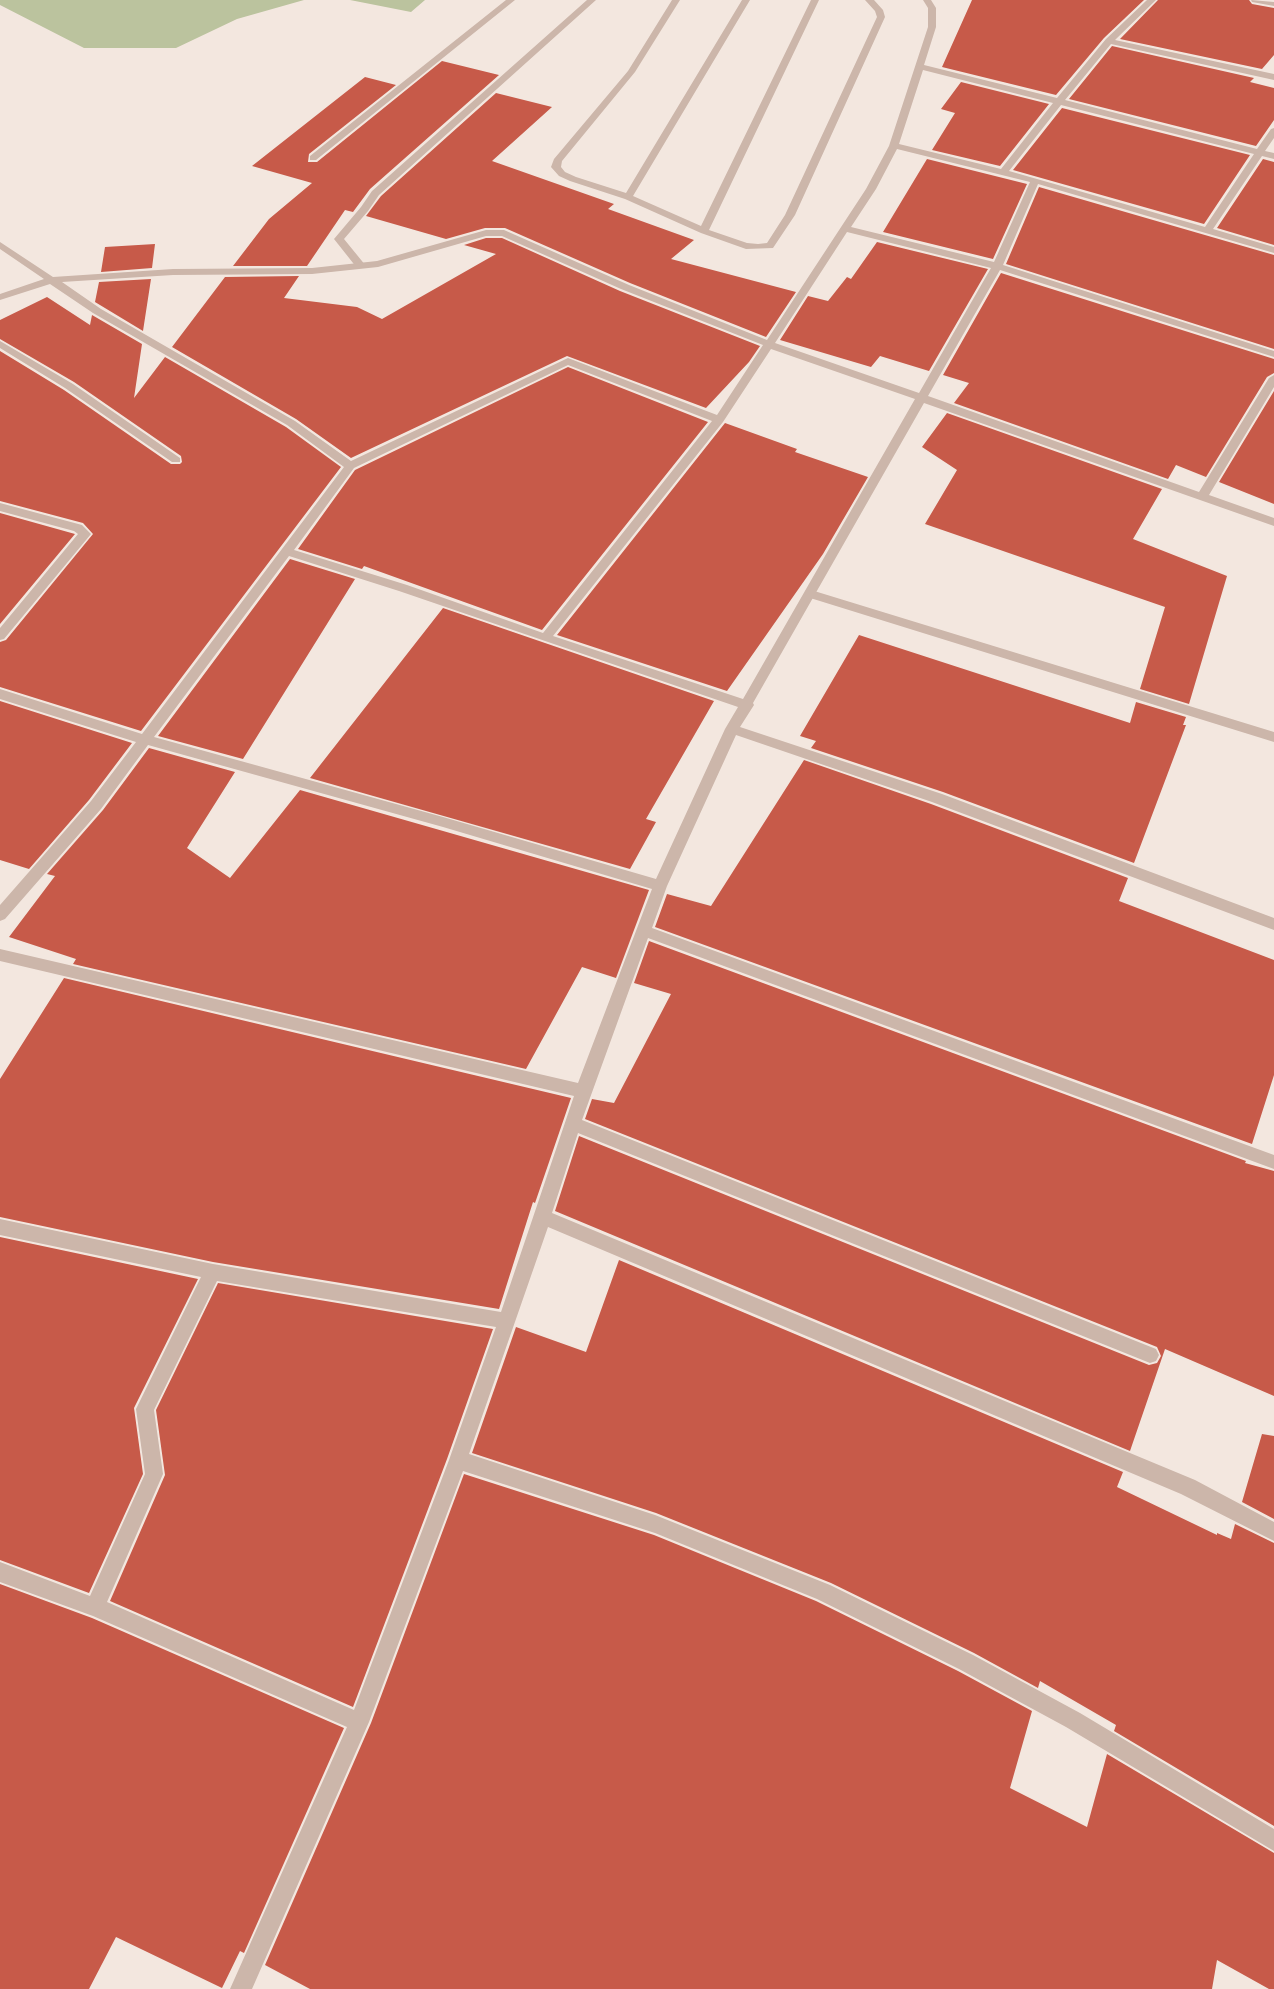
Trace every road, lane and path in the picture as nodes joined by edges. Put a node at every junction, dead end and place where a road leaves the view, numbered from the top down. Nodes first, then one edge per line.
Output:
1 (511, 0) edge
2 (592, 0) edge
3 (676, 0) edge
4 (746, 0) edge
5 (815, 0) edge
6 (869, 0) edge
7 (927, 0) edge
8 (1152, 0) edge
9 (1255, 0) edge
10 (1274, 4) edge
11 (1109, 41) junction
12 (919, 66) junction
13 (1274, 77) edge
14 (1059, 102) junction
15 (1274, 131) edge
16 (894, 146) junction
17 (1258, 152) junction
18 (1274, 156) edge
19 (313, 158) dead end
20 (1004, 172) junction
21 (1035, 180) junction
22 (628, 197) junction
23 (846, 229) junction
24 (1209, 230) junction
25 (704, 231) junction
26 (0, 245) edge
27 (1274, 250) edge
28 (361, 266) junction
29 (997, 266) junction
30 (51, 280) junction
31 (0, 297) edge
32 (0, 344) edge
33 (771, 345) junction
34 (1274, 354) edge
35 (1274, 378) edge
36 (922, 400) junction
37 (719, 420) junction
38 (176, 460) dead end
39 (350, 465) junction
40 (1202, 497) junction
41 (0, 507) edge
42 (1274, 522) edge
43 (285, 550) junction
44 (811, 594) junction
45 (0, 636) edge
46 (545, 638) junction
47 (0, 693) edge
48 (748, 705) junction
49 (732, 729) junction
50 (1274, 737) edge
51 (147, 740) junction
52 (660, 886) junction
53 (0, 915) edge
54 (1274, 924) edge
55 (644, 931) junction
56 (0, 955) edge
57 (583, 1090) junction
58 (573, 1124) junction
59 (1274, 1162) edge
60 (543, 1217) junction
61 (0, 1227) edge
62 (213, 1272) junction
63 (507, 1321) junction
64 (1150, 1355) dead end
65 (458, 1460) junction
66 (1274, 1532) edge
67 (0, 1572) edge
68 (95, 1607) junction
69 (359, 1722) junction
70 (1274, 1841) edge
71 (241, 1989) edge

1 - 19 street
2 - 28 street
3 - 22 street
4 - 22 street
5 - 25 street
6 - 25 street
7 - 12 street
8 - 11 street
9 - 10 street
11 - 13 street
11 - 14 street
12 - 14 street
12 - 16 street
14 - 17 street
14 - 20 street
15 - 17 street
16 - 20 street
16 - 23 street
17 - 18 street
17 - 24 street
20 - 21 street
21 - 24 street
21 - 29 street
22 - 25 street
23 - 29 street
23 - 33 street
24 - 27 street
26 - 30 street
28 - 30 street
28 - 33 street
29 - 34 street
29 - 36 street
30 - 31 street
30 - 39 street
32 - 38 street
33 - 36 street
33 - 37 street
35 - 40 street
36 - 40 street
36 - 44 street
37 - 39 street
37 - 46 street
39 - 43 street
40 - 42 street
41 - 45 street
43 - 46 street
43 - 51 street
44 - 48 street
44 - 50 street
46 - 48 street
47 - 51 street
48 - 49 street
49 - 52 street
49 - 54 street
51 - 52 street
51 - 53 street
52 - 55 street
55 - 57 street
55 - 59 street
56 - 57 street
57 - 58 street
58 - 60 street
58 - 64 street
60 - 63 street
60 - 66 street
61 - 62 street
62 - 63 street
62 - 68 street
63 - 65 street
65 - 69 street
65 - 70 street
67 - 68 street
68 - 69 street
69 - 71 street

